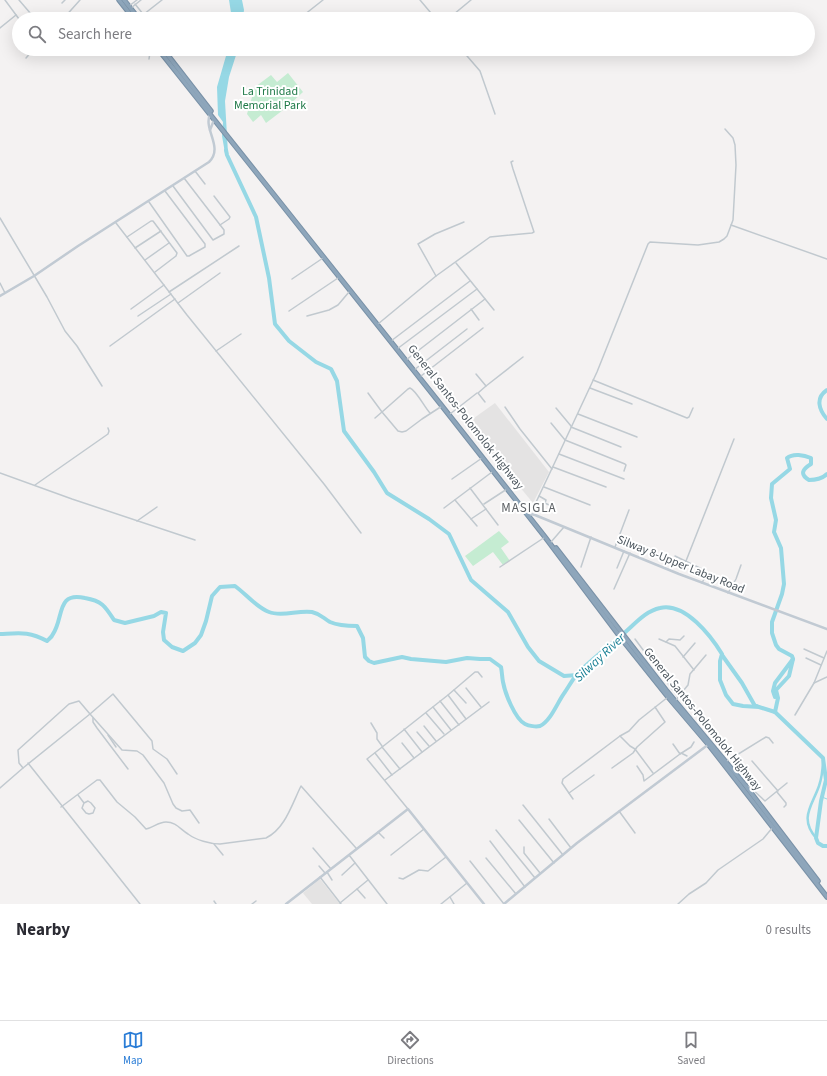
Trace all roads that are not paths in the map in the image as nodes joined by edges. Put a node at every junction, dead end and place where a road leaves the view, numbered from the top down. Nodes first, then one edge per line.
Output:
1 (4, 0) edge
2 (19, 0) edge
3 (65, 0) edge
4 (80, 0) edge
5 (119, 0) edge
6 (124, 0) edge
7 (137, 0) edge
8 (141, 0) edge
9 (162, 0) edge
10 (323, 0) edge
11 (420, 0) edge
12 (471, 0) edge
13 (62, 3) dead end
14 (135, 4) junction
15 (130, 7) junction
16 (14, 12) edge
17 (29, 12) edge
18 (69, 12) edge
19 (130, 12) edge
20 (133, 12) edge
21 (142, 12) edge
22 (147, 12) edge
23 (308, 12) edge
24 (431, 12) edge
25 (456, 12) edge
26 (12, 18) edge
27 (0, 28) edge
28 (149, 56) edge
29 (164, 56) edge
30 (168, 56) edge
31 (467, 56) edge
32 (149, 59) dead end
33 (210, 114) junction
34 (495, 114) dead end
35 (215, 119) junction
36 (220, 124) junction
37 (725, 128) dead end
38 (210, 130) junction
39 (230, 137) junction
40 (513, 161) dead end
41 (195, 171) junction
42 (184, 178) junction
43 (205, 184) dead end
44 (172, 186) junction
45 (165, 191) junction
46 (214, 196) dead end
47 (149, 202) junction
48 (0, 218) edge
49 (464, 222) dead end
50 (116, 223) junction
51 (4, 224) junction
52 (220, 225) junction
53 (731, 225) junction
54 (0, 226) edge
55 (161, 231) junction
56 (127, 237) junction
57 (169, 243) junction
58 (239, 246) dead end
59 (135, 248) junction
60 (324, 257) junction
61 (827, 259) edge
62 (145, 260) junction
63 (456, 263) junction
64 (154, 272) junction
65 (220, 273) dead end
66 (34, 276) junction
67 (436, 276) junction
68 (340, 277) junction
69 (292, 279) dead end
70 (470, 281) junction
71 (0, 283) edge
72 (164, 285) junction
73 (477, 289) junction
74 (350, 290) junction
75 (5, 293) junction
76 (170, 293) junction
77 (0, 296) edge
78 (175, 299) junction
79 (485, 299) junction
80 (178, 303) junction
81 (131, 309) dead end
82 (471, 309) junction
83 (494, 310) dead end
84 (288, 311) dead end
85 (138, 316) dead end
86 (308, 316) dead end
87 (479, 320) dead end
88 (378, 324) junction
89 (483, 328) dead end
90 (467, 329) dead end
91 (240, 334) dead end
92 (391, 341) junction
93 (110, 346) dead end
94 (398, 349) junction
95 (216, 351) junction
96 (523, 357) dead end
97 (406, 360) junction
98 (414, 370) junction
99 (476, 374) dead end
100 (421, 376) junction
101 (593, 380) junction
102 (102, 386) dead end
103 (486, 386) junction
104 (590, 388) junction
105 (368, 393) dead end
106 (478, 393) junction
107 (485, 402) dead end
108 (632, 404) dead end
109 (442, 406) junction
110 (505, 407) dead end
111 (556, 408) dead end
112 (693, 408) dead end
113 (382, 412) junction
114 (430, 413) junction
115 (450, 414) junction
116 (578, 414) junction
117 (375, 418) dead end
118 (551, 423) dead end
119 (571, 427) junction
120 (108, 428) dead end
121 (637, 438) dead end
122 (734, 439) dead end
123 (565, 440) junction
124 (621, 447) dead end
125 (559, 454) junction
126 (482, 458) junction
127 (553, 468) junction
128 (624, 471) dead end
129 (493, 472) junction
130 (0, 473) edge
131 (452, 479) dead end
132 (624, 479) dead end
133 (34, 486) junction
134 (544, 487) junction
135 (606, 487) dead end
136 (470, 488) junction
137 (507, 489) junction
138 (539, 496) junction
139 (455, 500) junction
140 (484, 504) junction
141 (549, 505) dead end
142 (590, 505) dead end
143 (157, 507) dead end
144 (444, 508) dead end
145 (486, 508) junction
146 (629, 510) dead end
147 (529, 515) junction
148 (471, 519) junction
149 (137, 521) junction
150 (498, 525) dead end
151 (477, 526) dead end
152 (564, 527) junction
153 (361, 533) dead end
154 (545, 537) junction
155 (591, 538) junction
156 (195, 540) dead end
157 (551, 542) junction
158 (615, 547) junction
159 (624, 551) junction
160 (630, 553) junction
161 (675, 556) dead end
162 (686, 561) junction
163 (741, 565) dead end
164 (581, 566) dead end
165 (500, 567) dead end
166 (616, 568) dead end
167 (702, 583) junction
168 (614, 589) dead end
169 (728, 593) junction
170 (616, 629) junction
171 (827, 629) edge
172 (684, 636) dead end
173 (659, 639) dead end
174 (635, 640) dead end
175 (625, 641) junction
176 (666, 642) junction
177 (695, 643) dead end
178 (804, 649) dead end
179 (827, 651) edge
180 (683, 656) junction
181 (706, 656) dead end
182 (806, 658) dead end
183 (824, 658) junction
184 (821, 665) junction
185 (694, 670) junction
186 (482, 677) dead end
187 (827, 678) edge
188 (814, 683) junction
189 (466, 688) dead end
190 (454, 690) junction
191 (448, 695) junction
192 (668, 697) junction
193 (678, 697) junction
194 (675, 700) junction
195 (440, 701) junction
196 (489, 702) dead end
197 (466, 703) dead end
198 (433, 707) junction
199 (481, 707) junction
200 (655, 707) junction
201 (426, 712) junction
202 (90, 714) junction
203 (795, 715) dead end
204 (93, 718) junction
205 (466, 719) junction
206 (371, 723) dead end
207 (458, 724) junction
208 (424, 726) dead end
209 (101, 727) junction
210 (404, 730) junction
211 (451, 730) junction
212 (417, 732) dead end
213 (107, 733) junction
214 (103, 734) junction
215 (444, 735) junction
216 (620, 736) junction
217 (436, 741) junction
218 (694, 742) dead end
219 (402, 743) dead end
220 (773, 743) dead end
221 (673, 744) dead end
222 (709, 744) junction
223 (429, 746) junction
224 (116, 747) dead end
225 (382, 747) junction
226 (635, 749) junction
227 (422, 752) junction
228 (375, 753) junction
229 (680, 754) junction
230 (687, 756) dead end
231 (414, 758) junction
232 (752, 761) dead end
233 (726, 762) junction
234 (28, 763) junction
235 (637, 766) dead end
236 (23, 768) junction
237 (612, 768) dead end
238 (128, 769) dead end
239 (400, 769) junction
240 (177, 774) dead end
241 (654, 774) junction
242 (392, 775) junction
243 (594, 775) dead end
244 (385, 780) junction
245 (787, 783) dead end
246 (745, 785) junction
247 (0, 788) edge
248 (778, 792) junction
249 (569, 793) junction
250 (78, 795) junction
251 (573, 799) dead end
252 (84, 803) junction
253 (522, 805) dead end
254 (61, 806) junction
255 (784, 807) dead end
256 (408, 809) junction
257 (619, 811) junction
258 (549, 819) dead end
259 (519, 820) dead end
260 (199, 823) dead end
261 (424, 828) junction
262 (773, 828) junction
263 (496, 830) dead end
264 (378, 832) junction
265 (635, 833) dead end
266 (384, 838) dead end
267 (490, 841) dead end
268 (214, 844) junction
269 (524, 847) dead end
270 (313, 848) dead end
271 (356, 848) junction
272 (571, 848) junction
273 (391, 854) dead end
274 (223, 855) dead end
275 (348, 855) junction
276 (563, 855) junction
277 (446, 857) junction
278 (486, 858) dead end
279 (470, 862) dead end
280 (355, 863) junction
281 (554, 863) junction
282 (319, 866) dead end
283 (331, 869) junction
284 (326, 873) junction
285 (541, 873) junction
286 (342, 875) dead end
287 (320, 877) junction
288 (399, 878) dead end
289 (535, 878) junction
290 (332, 880) dead end
291 (368, 880) junction
292 (467, 883) junction
293 (525, 887) junction
294 (357, 889) junction
295 (827, 893) edge
296 (516, 894) junction
297 (450, 897) junction
298 (827, 897) edge
299 (365, 898) dead end
300 (214, 901) dead end
301 (256, 901) dead end
302 (385, 902) junction
303 (340, 903) edge
304 (140, 904) edge
305 (216, 904) edge
306 (253, 904) edge
307 (286, 904) edge
308 (382, 904) edge
309 (387, 904) edge
310 (441, 904) edge
311 (454, 904) edge
312 (484, 904) edge
313 (504, 904) edge
314 (678, 904) edge

1 - 16 street
2 - 17 street
3 - 13 street
4 - 18 street
5 - 19 highway
6 - 15 highway
7 - 15 street
8 - 14 street
9 - 22 street
10 - 23 street
11 - 24 street
12 - 25 street
14 - 15 street
14 - 21 street
15 - 20 highway
26 - 27 street
28 - 32 street
29 - 33 highway
30 - 36 highway
31 - 34 street
33 - 35 highway
33 - 38 street
35 - 36 highway
35 - 38 street
36 - 39 highway
37 - 53 street
38 - 41 street
39 - 60 highway
39 - 88 highway
40 - 63 street
41 - 42 street
41 - 43 street
42 - 44 street
42 - 52 street
44 - 45 street
44 - 52 street
45 - 47 street
45 - 47 street
46 - 52 street
47 - 50 street
48 - 51 street
49 - 67 street
50 - 56 street
50 - 66 street
51 - 54 street
51 - 66 street
53 - 61 street
53 - 101 street
55 - 56 street
55 - 57 street
55 - 59 street
56 - 59 street
57 - 62 street
57 - 64 street
58 - 76 street
59 - 62 street
60 - 68 highway
60 - 69 street
62 - 64 street
63 - 67 street
63 - 70 street
64 - 72 street
65 - 80 street
66 - 75 street
66 - 102 street
67 - 88 street
68 - 74 highway
68 - 84 street
70 - 73 street
70 - 92 street
71 - 75 street
72 - 76 street
72 - 81 street
73 - 79 street
73 - 94 street
74 - 86 street
74 - 88 highway
75 - 77 street
76 - 78 street
76 - 85 street
78 - 80 street
78 - 93 street
79 - 82 street
79 - 83 street
80 - 95 street
82 - 87 street
82 - 97 street
88 - 92 highway
89 - 100 street
90 - 98 street
91 - 95 street
92 - 94 highway
94 - 97 highway
95 - 153 street
96 - 103 street
97 - 98 highway
98 - 100 highway, General Santos-Polomolok Highway
98 - 109 highway
99 - 103 street
100 - 115 highway, General Santos-Polomolok Highway
101 - 104 street
101 - 112 street
103 - 106 street
104 - 108 street
104 - 116 street
105 - 113 street
106 - 107 street
106 - 115 street
109 - 114 street
109 - 126 highway
110 - 127 street
111 - 119 street
113 - 114 street
113 - 114 street
113 - 117 street
115 - 147 highway, General Santos-Polomolok Highway
116 - 119 street
116 - 121 street
118 - 123 street
119 - 123 street
119 - 124 street
120 - 133 street
122 - 162 street
123 - 125 street
123 - 128 street
125 - 127 street
125 - 132 street
126 - 129 highway
126 - 131 street
127 - 134 street
127 - 135 street
129 - 136 street
129 - 137 highway
130 - 133 street
133 - 149 street
134 - 138 street
134 - 142 street
136 - 139 street
136 - 140 street
137 - 140 street
137 - 147 highway
138 - 141 street
138 - 147 street
139 - 144 street
139 - 148 street
140 - 145 street
143 - 149 street
145 - 148 street
145 - 150 street
146 - 158 street
147 - 152 street, Silway 8-Upper Labay Road
147 - 154 highway
147 - 157 highway, General Santos-Polomolok Highway
148 - 151 street
149 - 156 street
152 - 155 street, Silway 8-Upper Labay Road
152 - 157 street
154 - 165 street
154 - 170 highway
155 - 158 street, Silway 8-Upper Labay Road
155 - 164 street
157 - 170 highway, General Santos-Polomolok Highway
158 - 159 street, Silway 8-Upper Labay Road
159 - 160 street, Silway 8-Upper Labay Road
159 - 166 street
160 - 167 street, Silway 8-Upper Labay Road
160 - 168 street
161 - 162 street
162 - 167 street
163 - 169 street
167 - 169 street, Silway 8-Upper Labay Road
169 - 171 street, Silway 8-Upper Labay Road
170 - 175 highway
172 - 176 street
173 - 176 street
174 - 193 street
175 - 192 highway
175 - 194 highway, General Santos-Polomolok Highway
176 - 180 street
177 - 180 street
178 - 183 street
179 - 183 street
180 - 185 street
181 - 185 street
182 - 184 street
183 - 184 street
184 - 188 street
185 - 193 street
186 - 190 street
187 - 188 street
188 - 203 street
189 - 199 street
190 - 191 street
190 - 197 street
191 - 195 street
191 - 205 street
192 - 200 street
192 - 222 highway
193 - 194 street
194 - 222 highway, General Santos-Polomolok Highway
195 - 198 street
195 - 207 street
196 - 199 street
198 - 201 street
198 - 211 street
199 - 205 street
200 - 216 street
200 - 226 street
201 - 210 street
201 - 215 street
202 - 204 street
202 - 234 street
202 - 236 street
202 - 240 street
204 - 209 street
204 - 214 street
205 - 207 street
206 - 225 street
207 - 211 street
208 - 217 street
209 - 213 street
209 - 214 street
210 - 225 street
210 - 227 street
211 - 215 street
212 - 223 street
213 - 224 street
213 - 260 street
214 - 238 street
215 - 217 street
216 - 226 street
216 - 249 street
217 - 223 street
218 - 229 street
219 - 231 street
220 - 233 street
221 - 229 street
222 - 233 highway, General Santos-Polomolok Highway
222 - 257 street
222 - 262 highway
223 - 227 street
225 - 228 street
225 - 239 street
226 - 237 street
226 - 241 street
227 - 231 street
228 - 242 street
228 - 244 street
229 - 230 street
229 - 241 street
231 - 239 street
232 - 248 street
233 - 246 highway, General Santos-Polomolok Highway
234 - 236 street
234 - 254 street
235 - 241 street
236 - 247 street
239 - 242 street
242 - 244 street
243 - 249 street
244 - 256 street
245 - 248 street
246 - 248 street
246 - 295 highway, General Santos-Polomolok Highway
248 - 255 street
249 - 251 street
250 - 252 street
250 - 254 street
250 - 268 street
252 - 252 street
253 - 276 street
254 - 304 street
256 - 261 street
256 - 264 street
257 - 265 street
257 - 272 street
258 - 272 street
259 - 281 street
261 - 273 street
261 - 277 street
262 - 298 highway
262 - 314 street
263 - 289 street
264 - 266 street
264 - 271 street
267 - 293 street
268 - 271 street
268 - 274 street
269 - 285 street
270 - 283 street
271 - 275 street
272 - 276 street
275 - 280 street
275 - 283 street
276 - 281 street
277 - 288 street
277 - 292 street
278 - 296 street
279 - 313 street
280 - 286 street
280 - 291 street
281 - 285 street
282 - 284 street
283 - 284 street
284 - 287 street
284 - 290 street
285 - 289 street
287 - 303 street
287 - 307 street
289 - 293 street
291 - 294 street
291 - 302 street
292 - 297 street
292 - 312 street
293 - 296 street
294 - 299 street
294 - 303 street
296 - 313 street
297 - 310 street
297 - 311 street
300 - 305 street
301 - 306 street
302 - 308 street
302 - 309 street

